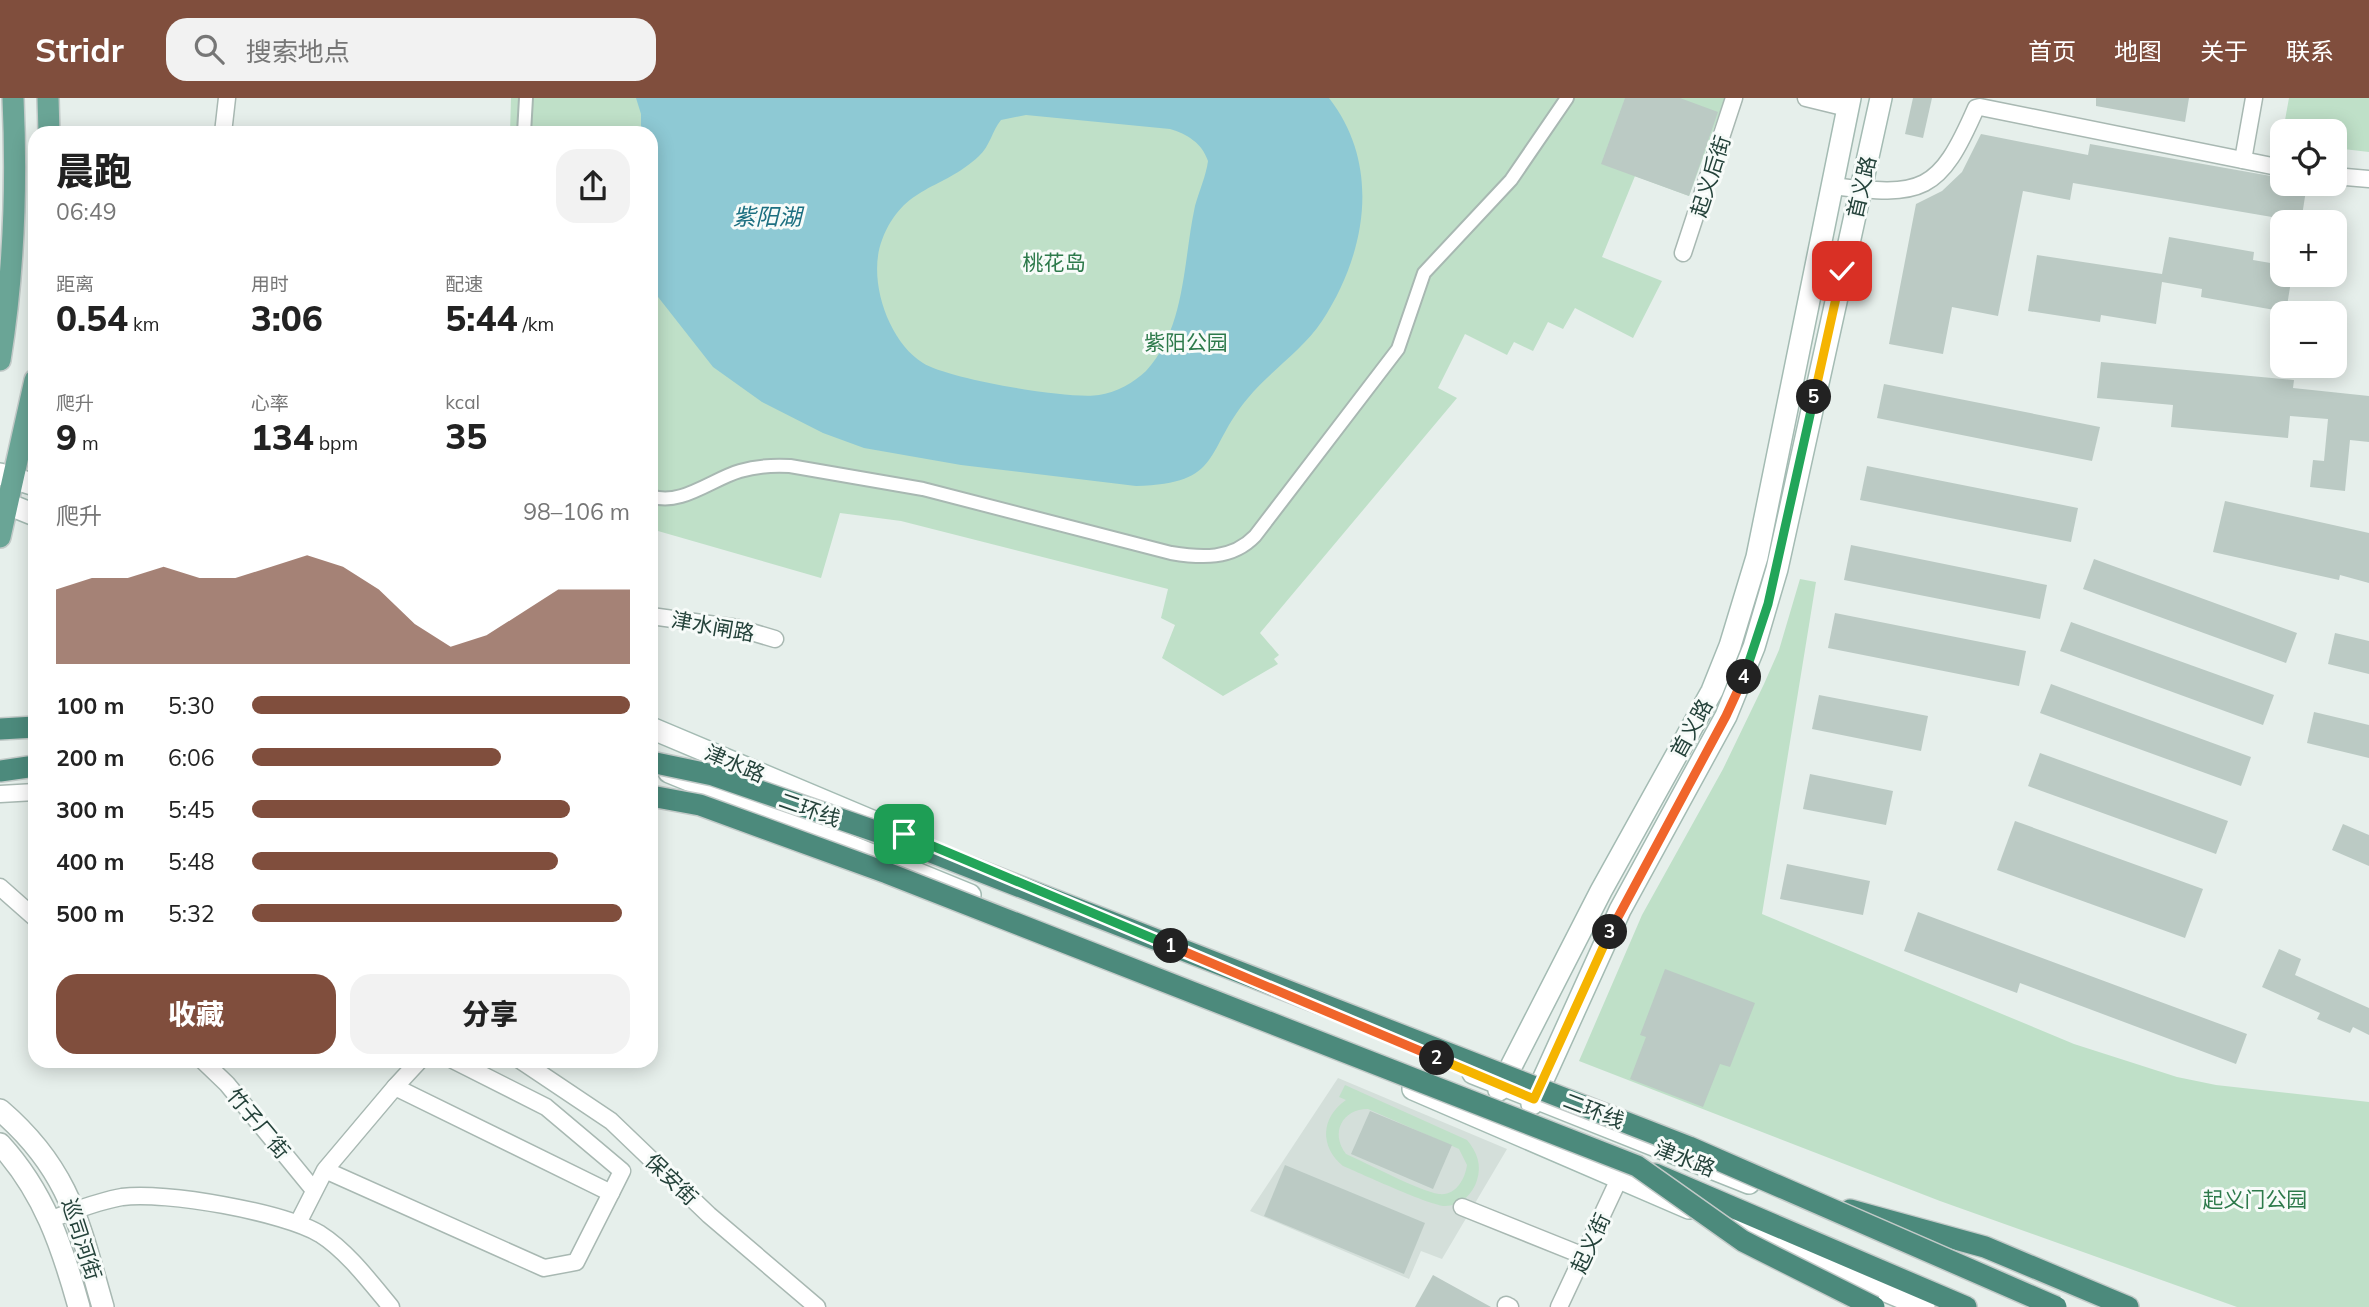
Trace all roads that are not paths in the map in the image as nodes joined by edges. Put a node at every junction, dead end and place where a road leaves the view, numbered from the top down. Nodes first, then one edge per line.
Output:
1 (13, 98) edge
2 (48, 98) edge
3 (227, 98) edge
4 (526, 98) edge
5 (1567, 98) edge
6 (1734, 98) edge
7 (1805, 98) edge
8 (1881, 98) edge
9 (2254, 98) edge
10 (1848, 103) edge
11 (49, 126) edge
12 (224, 126) edge
13 (524, 126) edge
14 (2243, 160) junction
15 (2270, 166) edge
16 (2347, 177) edge
17 (2369, 179) edge
18 (1832, 186) junction
19 (1861, 190) junction
20 (1684, 253) dead end
21 (0, 360) edge
22 (28, 418) edge
23 (17, 479) edge
24 (658, 497) edge
25 (4, 503) edge
26 (28, 512) edge
27 (0, 537) edge
28 (658, 616) edge
29 (775, 639) dead end
30 (28, 727) edge
31 (0, 729) edge
32 (658, 731) edge
33 (658, 764) edge
34 (658, 766) edge
35 (28, 767) edge
36 (0, 771) edge
37 (28, 792) edge
38 (0, 794) edge
39 (658, 797) edge
40 (0, 887) edge
41 (28, 912) edge
42 (210, 1068) edge
43 (413, 1068) edge
44 (469, 1068) edge
45 (532, 1068) edge
46 (1501, 1085) junction
47 (395, 1087) junction
48 (1534, 1099) junction
49 (0, 1110) edge
50 (1484, 1120) junction
51 (1517, 1134) junction
52 (0, 1144) edge
53 (325, 1170) junction
54 (1628, 1173) junction
55 (313, 1189) junction
56 (1785, 1192) junction
57 (611, 1193) junction
58 (1462, 1207) dead end
59 (75, 1211) junction
60 (51, 1219) junction
61 (298, 1223) junction
62 (1584, 1256) junction
63 (79, 1307) edge
64 (103, 1307) edge
65 (391, 1307) edge
66 (817, 1307) edge
67 (1559, 1307) edge
68 (1874, 1307) edge
69 (1924, 1307) edge
70 (1966, 1307) edge
71 (2056, 1307) edge
72 (2063, 1307) edge
73 (2128, 1307) edge

1 - 21 main road
2 - 11 main road
3 - 12 street
4 - 13 street
5 - 24 street
6 - 20 street, 起义后街
7 - 10 street
8 - 19 main road, 首义路
9 - 14 street
10 - 18 main road, 首义路
14 - 15 street
14 - 19 street
16 - 17 street
18 - 19 street
18 - 46 main road, 首义路
19 - 48 main road, 首义路
22 - 23 main road
23 - 25 main road
25 - 26 main road
25 - 27 main road
28 - 29 street, 津水闸路
30 - 31 highway
32 - 46 main road, 津水路
33 - 56 highway, 二环线, bridge
34 - 50 main road, 津水路
35 - 36 highway
37 - 38 street
39 - 54 highway, 二环线, bridge
40 - 41 street
42 - 55 street, 竹子厂街
43 - 47 street
44 - 57 street
45 - 66 street, 保安街
46 - 48 main road, 津水路
46 - 50 main road, 首义路
47 - 53 street
47 - 57 street
48 - 51 main road, 首义路
48 - 72 main road, 津水路
49 - 59 main road, 巡司河街
50 - 51 main road, 津水路
51 - 54 main road, 津水路
52 - 60 main road, 巡司河街
53 - 55 street
53 - 57 street
54 - 62 street, 起义街
54 - 68 highway, bridge
54 - 69 main road, 津水路
54 - 70 highway, 二环线, bridge
55 - 61 street
56 - 71 highway, 二环线, bridge
56 - 73 highway, bridge
58 - 62 street
59 - 60 street
59 - 61 street
59 - 64 main road, 巡司河街
60 - 63 main road, 巡司河街
61 - 65 street
62 - 67 street, 起义街

